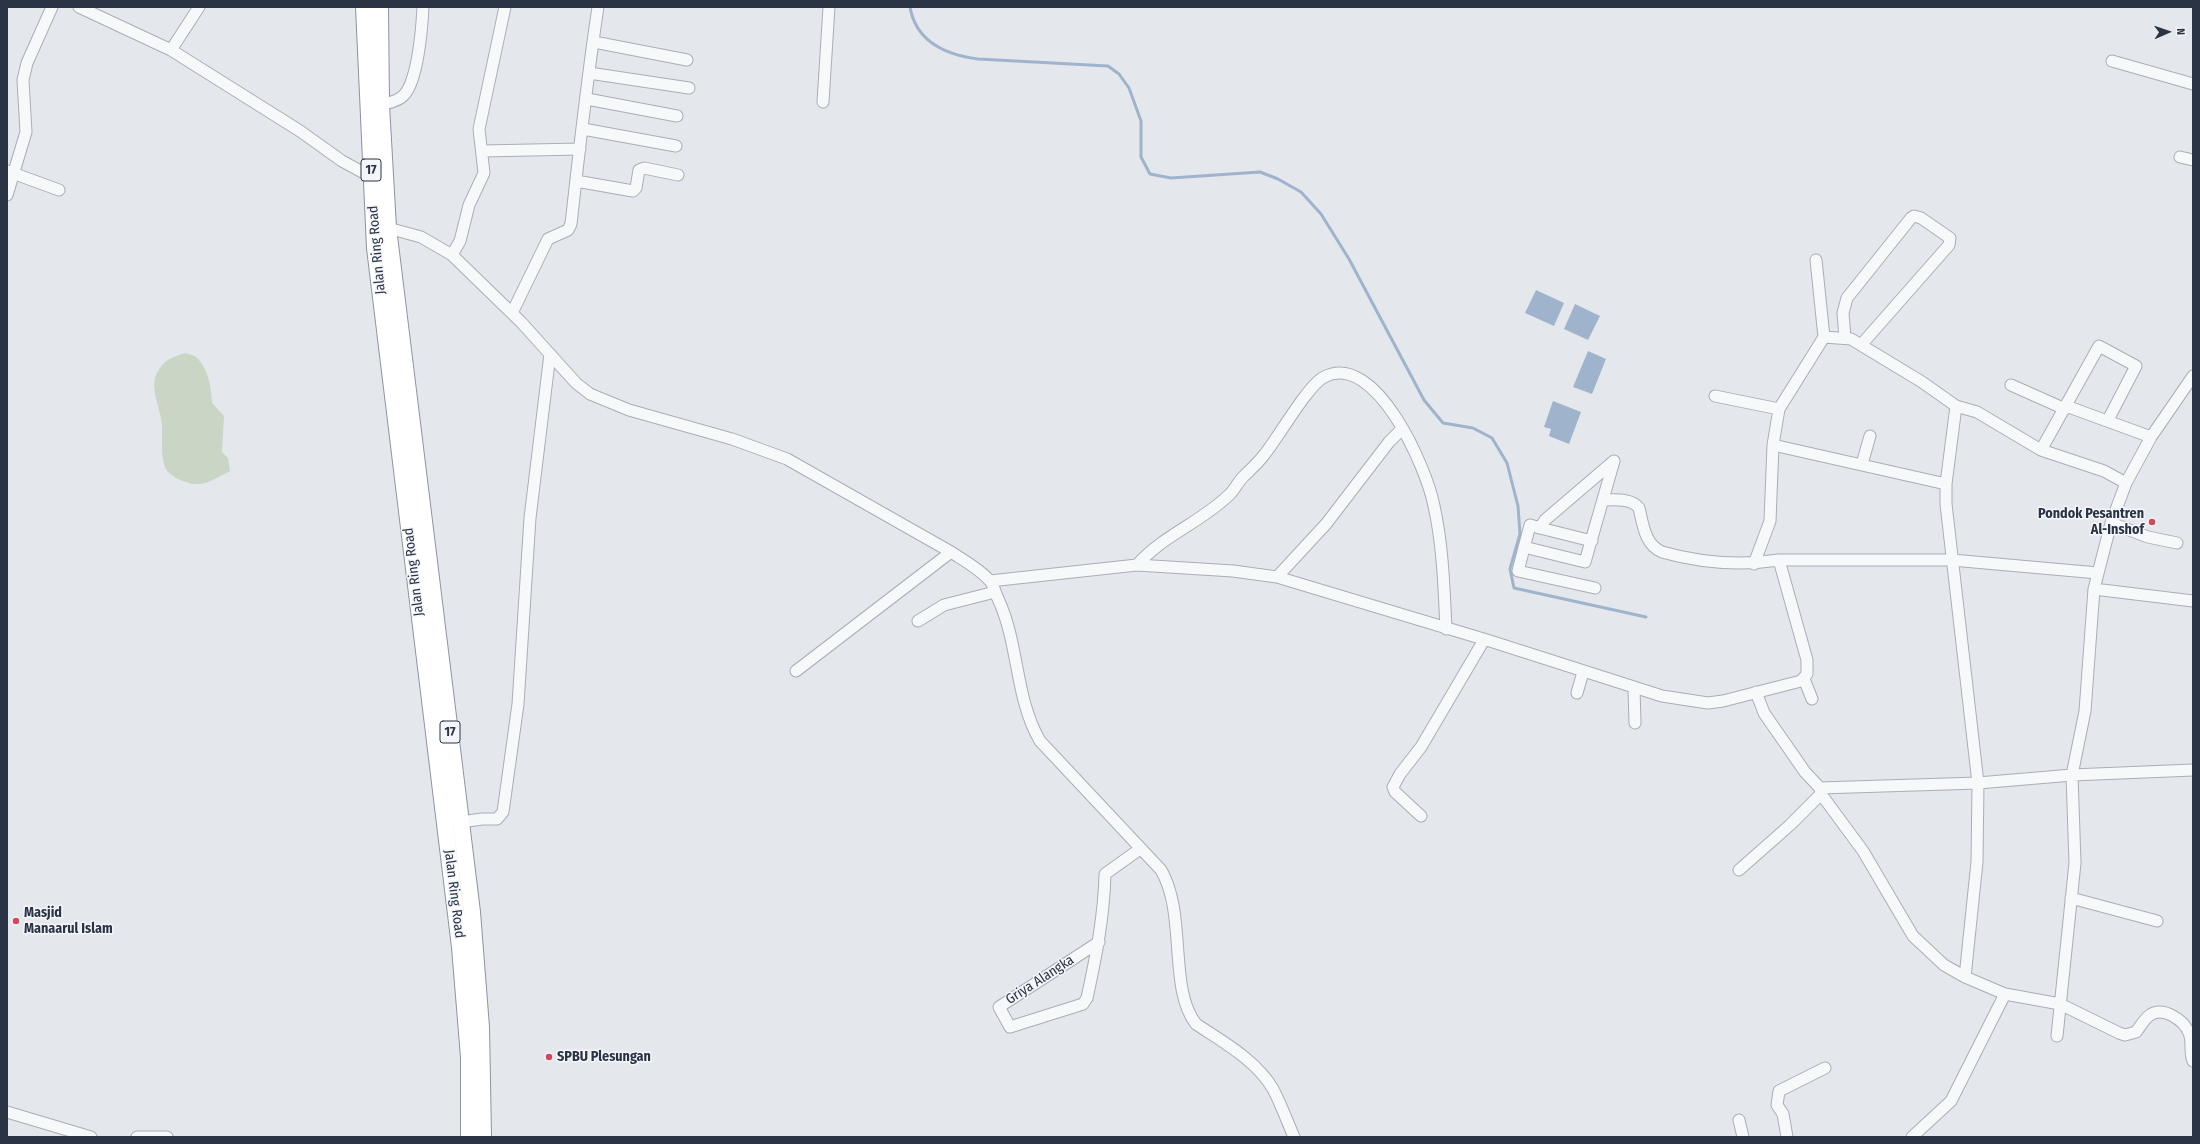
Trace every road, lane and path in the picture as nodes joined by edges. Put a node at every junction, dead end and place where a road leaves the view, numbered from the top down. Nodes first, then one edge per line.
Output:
1 (52, 7) edge
2 (79, 7) edge
3 (199, 7) edge
4 (364, 7) edge
5 (380, 7) edge
6 (423, 7) edge
7 (505, 7) edge
8 (598, 7) edge
9 (828, 7) edge
10 (594, 42) junction
11 (171, 50) junction
12 (687, 60) dead end
13 (2112, 61) dead end
14 (589, 73) junction
15 (2193, 84) edge
16 (689, 88) dead end
17 (587, 99) junction
18 (823, 102) dead end
19 (381, 105) junction
20 (677, 116) dead end
21 (583, 129) junction
22 (676, 146) dead end
23 (580, 149) junction
24 (482, 151) junction
25 (2180, 157) dead end
26 (2193, 160) edge
27 (10, 172) edge
28 (371, 175) junction
29 (678, 175) dead end
30 (576, 181) junction
31 (59, 190) dead end
32 (7, 195) edge
33 (388, 228) junction
34 (452, 255) junction
35 (1816, 260) dead end
36 (512, 313) junction
37 (1824, 337) junction
38 (1845, 338) junction
39 (1861, 346) junction
40 (550, 354) junction
41 (2193, 376) edge
42 (2011, 385) dead end
43 (2189, 388) edge
44 (1715, 396) dead end
45 (1956, 406) junction
46 (2065, 407) junction
47 (1779, 409) junction
48 (2108, 420) junction
49 (1402, 429) junction
50 (1870, 436) dead end
51 (2151, 437) junction
52 (1773, 445) junction
53 (2041, 450) junction
54 (1862, 464) junction
55 (2126, 483) junction
56 (1946, 484) junction
57 (1603, 500) junction
58 (2111, 523) junction
59 (1540, 528) junction
60 (1592, 541) junction
61 (2177, 543) dead end
62 (1524, 547) junction
63 (951, 552) junction
64 (1779, 560) junction
65 (1952, 560) junction
66 (1754, 564) junction
67 (1137, 565) junction
68 (2098, 573) junction
69 (1277, 577) junction
70 (990, 581) junction
71 (1595, 588) dead end
72 (2094, 589) junction
73 (995, 592) junction
74 (2193, 601) edge
75 (918, 621) dead end
76 (1446, 629) junction
77 (1487, 641) junction
78 (796, 671) dead end
79 (1583, 672) junction
80 (1804, 679) junction
81 (1634, 688) junction
82 (1756, 692) junction
83 (1577, 693) dead end
84 (1812, 699) dead end
85 (1636, 723) dead end
86 (2193, 770) edge
87 (2072, 775) junction
88 (1978, 783) junction
89 (1821, 791) junction
90 (1421, 816) dead end
91 (461, 822) junction
92 (1140, 849) junction
93 (1739, 870) dead end
94 (2071, 898) junction
95 (464, 913) junction
96 (2157, 921) dead end
97 (1099, 942) junction
98 (1965, 978) junction
99 (2005, 994) junction
100 (2060, 1004) junction
101 (2057, 1036) dead end
102 (2193, 1061) edge
103 (1825, 1068) dead end
104 (7, 1112) edge
105 (1739, 1120) dead end
106 (91, 1137) edge
107 (137, 1137) edge
108 (167, 1137) edge
109 (469, 1137) edge
110 (483, 1137) edge
111 (1294, 1137) edge
112 (1743, 1137) edge
113 (1786, 1137) edge
114 (1912, 1137) edge

1 - 27 street
2 - 11 street
3 - 11 street
4 - 28 highway, Jalan Ring Road / 17
5 - 19 highway, Jalan Ring Road / 17
6 - 19 street
7 - 24 street
8 - 10 street
9 - 18 street
10 - 12 street
10 - 14 street
11 - 28 street
13 - 15 street
14 - 16 street
14 - 17 street
17 - 20 street
17 - 21 street
19 - 33 highway, Jalan Ring Road / 17
21 - 22 street
21 - 23 street
23 - 24 street
23 - 30 street
24 - 34 street
25 - 26 street
27 - 31 street
27 - 32 street
28 - 95 highway, Jalan Ring Road / 17
29 - 30 street
30 - 36 street
33 - 34 street
33 - 91 highway, Jalan Ring Road / 17
34 - 36 street
35 - 37 street
36 - 40 street
37 - 38 street
37 - 47 street
38 - 39 street
38 - 39 street
39 - 45 street
40 - 63 street
40 - 91 street
41 - 43 street
42 - 46 street
43 - 51 street
44 - 47 street
45 - 53 street
45 - 56 street
46 - 48 street
46 - 48 street
46 - 53 street
47 - 52 street
48 - 51 street
49 - 67 street
49 - 69 street
49 - 76 street
50 - 54 street
51 - 55 street
52 - 54 street
52 - 66 street
53 - 55 street
54 - 56 street
55 - 58 street
56 - 65 street
57 - 59 street
57 - 60 street
57 - 66 street
58 - 61 street
58 - 68 street
59 - 60 street
59 - 62 street
60 - 62 street
62 - 71 street
63 - 70 street
63 - 78 street
64 - 65 street
64 - 66 street
64 - 80 street
65 - 68 street
65 - 88 street
67 - 69 street
67 - 70 street
68 - 72 street
69 - 76 street
70 - 73 street
72 - 74 street
72 - 87 street
73 - 75 street
73 - 92 street
76 - 77 street
77 - 79 street
77 - 90 street
79 - 81 street
79 - 83 street
80 - 82 street
80 - 84 street
81 - 82 street
81 - 85 street
82 - 89 street
86 - 87 street
87 - 88 street
87 - 94 street
88 - 89 street
88 - 98 street
89 - 93 street
89 - 98 street
91 - 95 highway, Jalan Ring Road / 17
92 - 97 street, Griya Alangka
92 - 111 street
94 - 96 street
94 - 100 street
95 - 109 highway, Jalan Ring Road / 17
95 - 110 highway, Jalan Ring Road / 17
97 - 97 street, Griya Alangka
98 - 99 street
99 - 100 street
99 - 114 street
100 - 101 street
100 - 102 street
103 - 113 street
104 - 106 street
105 - 112 street
107 - 108 street

